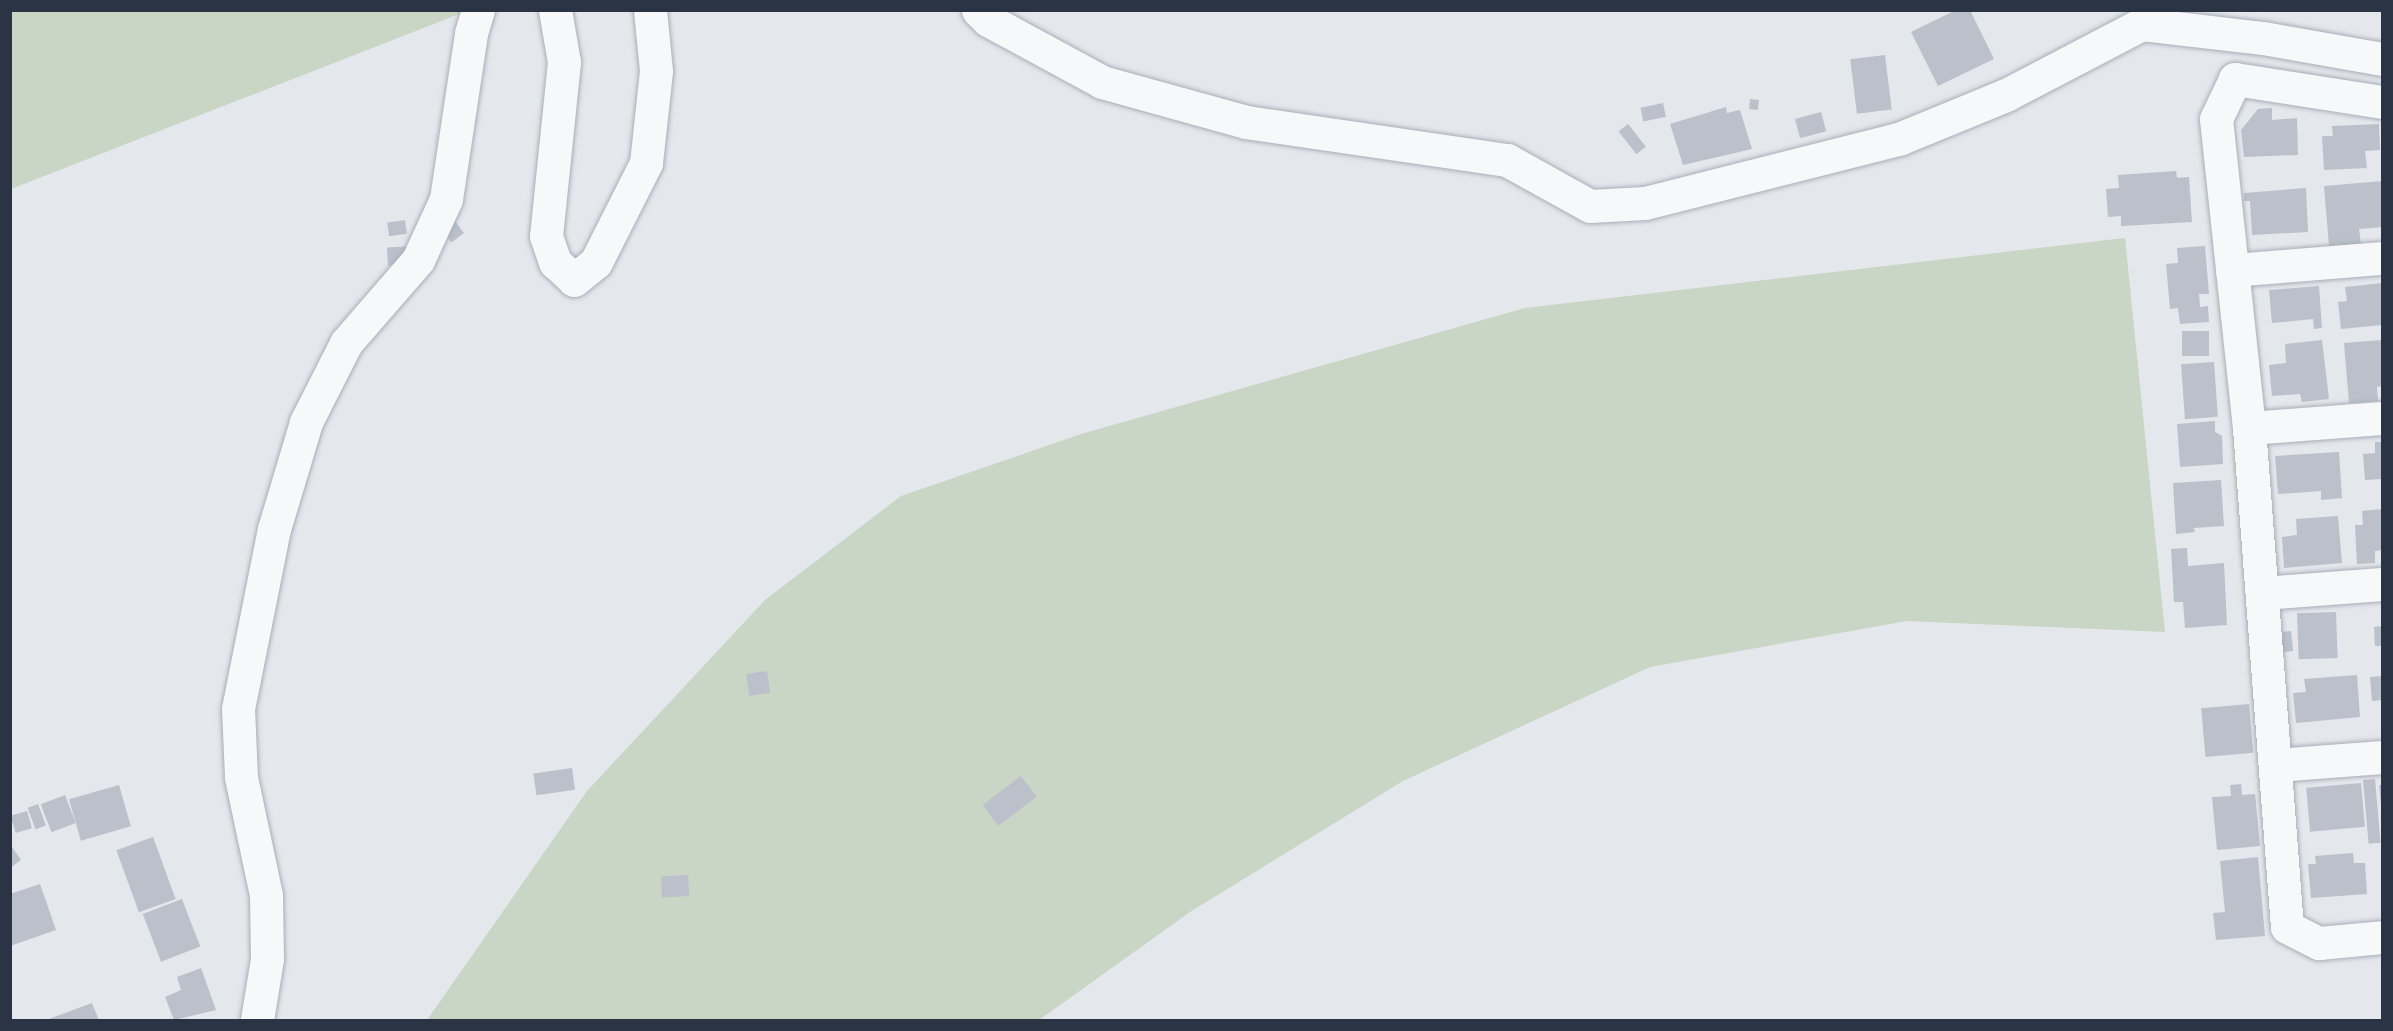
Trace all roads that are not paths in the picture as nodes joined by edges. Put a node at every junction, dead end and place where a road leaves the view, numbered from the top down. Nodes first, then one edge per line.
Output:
1 (478, 10) edge
2 (555, 10) edge
3 (650, 10) edge
4 (978, 10) edge
5 (2382, 59) edge
6 (2382, 102) edge
7 (2382, 258) edge
8 (2232, 270) junction
9 (2382, 418) edge
10 (2249, 429) junction
11 (2382, 584) edge
12 (2262, 593) junction
13 (2382, 757) edge
14 (2276, 765) junction
15 (2382, 937) edge
16 (257, 1020) edge

1 - 16 street
2 - 3 street
4 - 5 street
6 - 8 street
7 - 8 street
8 - 10 street
9 - 10 street
10 - 12 street
11 - 12 street
12 - 14 street
13 - 14 street
14 - 15 street

